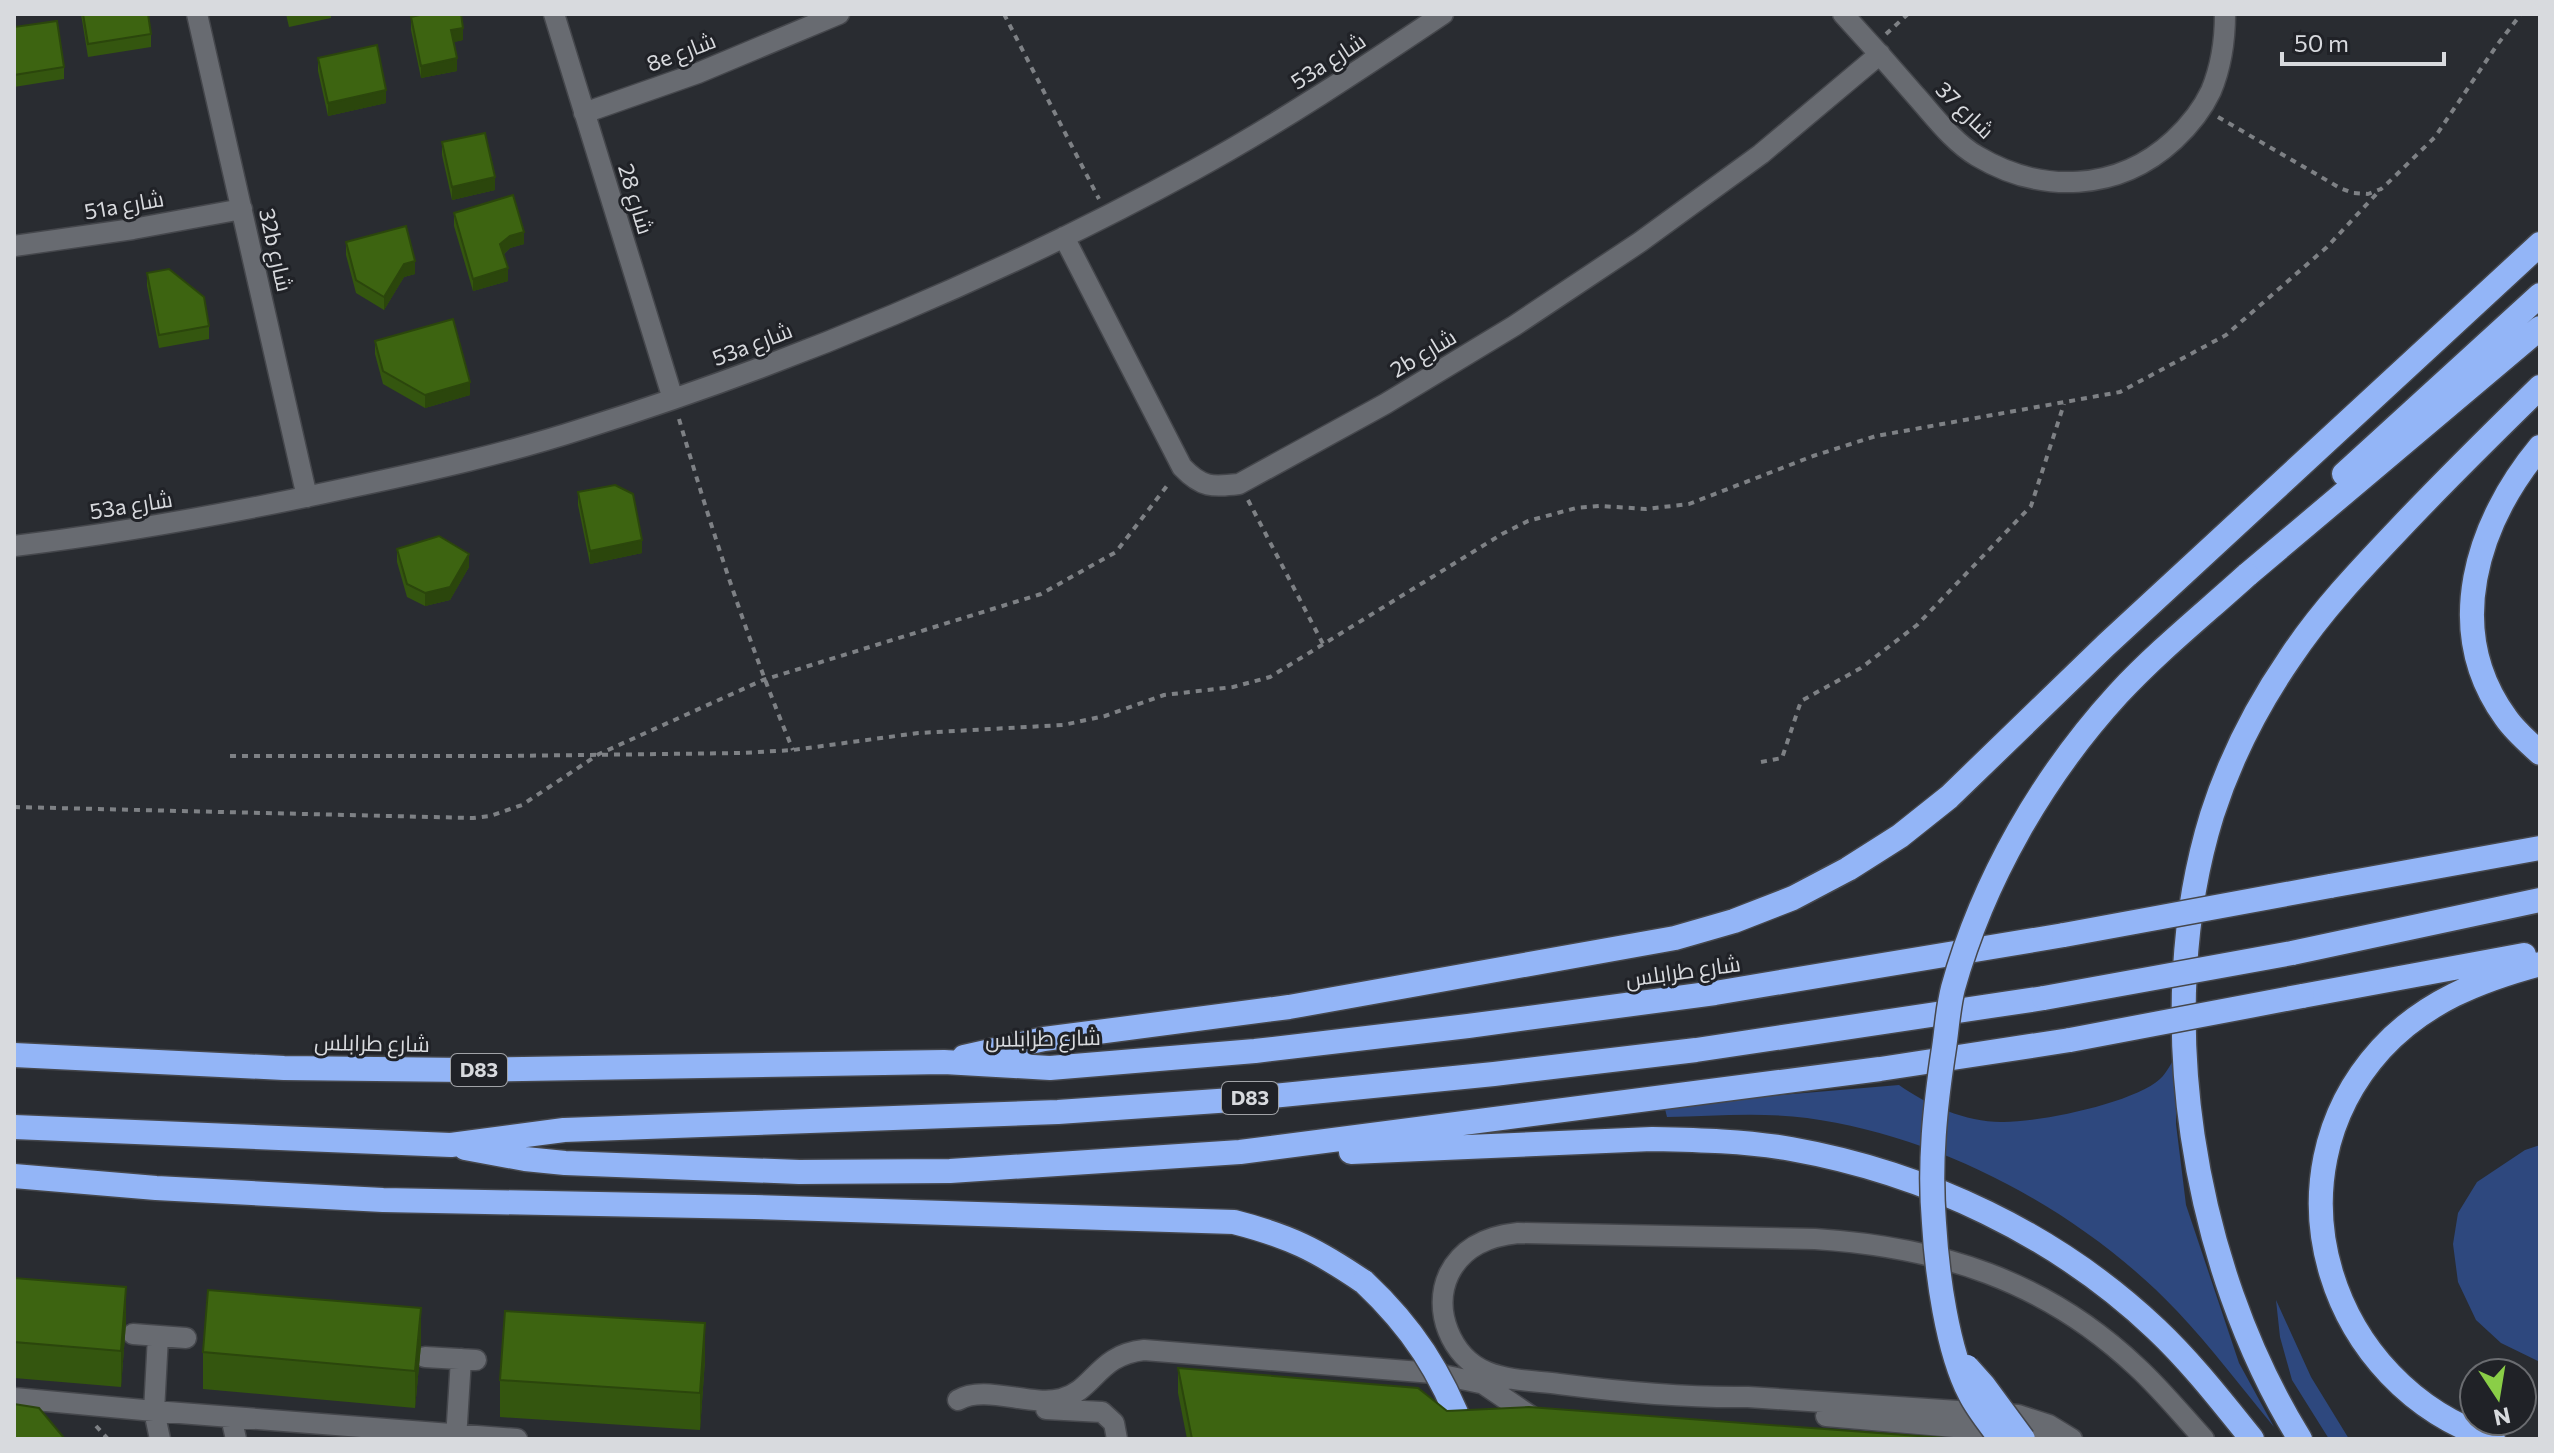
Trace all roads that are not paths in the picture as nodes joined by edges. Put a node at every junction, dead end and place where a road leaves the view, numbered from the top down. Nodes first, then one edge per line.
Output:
1 (197, 14) edge
2 (554, 14) edge
3 (839, 14) edge
4 (1443, 14) edge
5 (1843, 14) edge
6 (2225, 14) edge
7 (1876, 50) junction
8 (584, 113) junction
9 (242, 209) junction
10 (1064, 237) junction
11 (2540, 244) edge
12 (14, 246) edge
13 (2540, 295) edge
14 (2540, 328) edge
15 (2540, 387) edge
16 (673, 399) junction
17 (2540, 447) edge
18 (307, 497) junction
19 (14, 546) edge
20 (2267, 559) junction
21 (2540, 753) edge
22 (2540, 848) edge
23 (2540, 900) edge
24 (2540, 952) edge
25 (2540, 964) edge
26 (14, 1055) edge
27 (944, 1062) junction
28 (14, 1127) edge
29 (451, 1145) junction
30 (1240, 1152) junction
31 (14, 1176) edge
32 (133, 1334) dead end
33 (425, 1357) dead end
34 (1956, 1358) junction
35 (1485, 1385) junction
36 (1614, 1391) junction
37 (14, 1398) edge
38 (1712, 1398) junction
39 (958, 1400) dead end
40 (1006, 1408) dead end
41 (160, 1412) junction
42 (231, 1417) junction
43 (262, 1429) edge
44 (451, 1435) edge
45 (1465, 1435) edge
46 (1558, 1435) edge
47 (160, 1439) edge
48 (236, 1439) edge
49 (517, 1439) edge
50 (1117, 1439) edge
51 (1980, 1439) edge
52 (2001, 1439) edge
53 (2023, 1439) edge
54 (2040, 1439) edge
55 (2072, 1439) edge
56 (2204, 1439) edge
57 (2252, 1439) edge
58 (2300, 1439) edge
59 (2493, 1439) edge

1 - 9 street, 32b شارع
2 - 8 street, شارع 28
3 - 8 street, 8e شارع
4 - 10 street, 53a شارع
5 - 7 street, شارع 37
6 - 7 street, شارع 37
7 - 10 street, 2b شارع
8 - 16 street, شارع 28
9 - 12 street, 51a شارع
9 - 18 street, 32b شارع
10 - 16 street, 53a شارع
11 - 27 highway
13 - 20 highway
14 - 20 highway
15 - 58 highway
16 - 18 street, 53a شارع
17 - 21 highway
18 - 19 street, 53a شارع
20 - 34 highway, bridge
22 - 27 highway, شارع طرابلس / D83, bridge
23 - 29 highway, D83, bridge
24 - 30 highway, bridge
25 - 59 highway
26 - 27 highway, شارع طرابلس / D83
28 - 29 highway, D83
29 - 30 highway
30 - 57 highway
31 - 45 highway, bridge
32 - 41 street
33 - 44 street
34 - 51 highway
34 - 52 highway, bridge
34 - 53 highway, bridge
35 - 36 street
35 - 39 street
35 - 46 street
36 - 38 street
36 - 56 street
37 - 41 street
38 - 54 street
38 - 55 street
40 - 50 street
41 - 42 street
41 - 47 street
42 - 43 street
42 - 48 street
43 - 44 street
44 - 49 street

